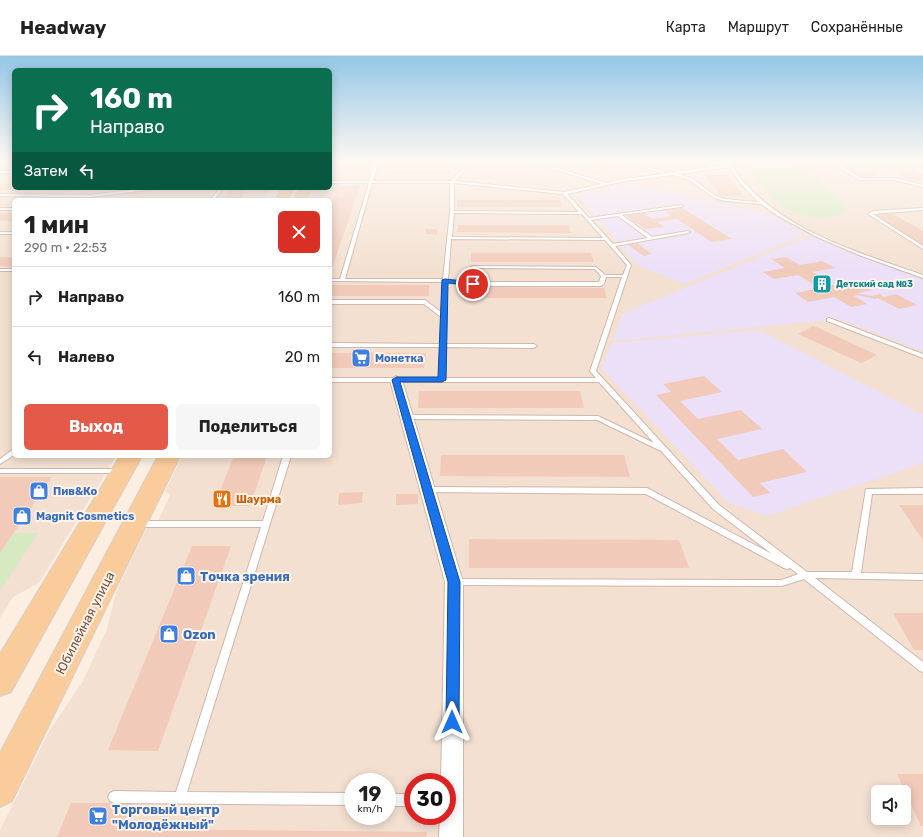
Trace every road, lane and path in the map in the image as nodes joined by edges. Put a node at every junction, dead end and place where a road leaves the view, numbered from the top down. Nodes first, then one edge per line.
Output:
1 (367, 197) edge
2 (452, 197) edge
3 (568, 197) edge
4 (719, 197) edge
5 (756, 197) edge
6 (761, 203) junction
7 (681, 206) dead end
8 (0, 209) edge
9 (12, 209) edge
10 (923, 210) edge
11 (452, 212) junction
12 (582, 213) junction
13 (619, 215) junction
14 (588, 219) junction
15 (688, 232) dead end
16 (0, 233) edge
17 (12, 233) edge
18 (650, 237) junction
19 (450, 238) junction
20 (605, 239) junction
21 (613, 245) junction
22 (923, 248) edge
23 (0, 270) edge
24 (12, 270) edge
25 (604, 276) junction
26 (625, 276) junction
27 (923, 277) edge
28 (332, 280) edge
29 (342, 280) junction
30 (445, 280) junction
31 (473, 284) junction
32 (332, 302) edge
33 (444, 317) junction
34 (829, 320) dead end
35 (332, 346) edge
36 (443, 346) junction
37 (534, 346) dead end
38 (923, 356) edge
39 (332, 380) edge
40 (396, 380) junction
41 (442, 380) junction
42 (601, 380) junction
43 (406, 417) junction
44 (664, 450) junction
45 (12, 453) edge
46 (168, 458) edge
47 (286, 458) edge
48 (0, 462) edge
49 (127, 464) edge
50 (0, 471) edge
51 (427, 490) junction
52 (923, 491) edge
53 (135, 524) junction
54 (266, 524) junction
55 (805, 575) junction
56 (856, 576) junction
57 (923, 577) edge
58 (454, 582) junction
59 (923, 668) edge
60 (0, 682) edge
61 (450, 773) edge
62 (0, 789) edge
63 (114, 797) dead end
64 (180, 798) junction
65 (344, 799) edge
66 (450, 825) edge
67 (451, 837) edge

1 - 29 lane
2 - 11 lane
3 - 12 lane
4 - 6 lane
5 - 6 lane
6 - 27 lane
7 - 13 lane
8 - 9 lane
10 - 22 lane
11 - 12 lane
11 - 19 lane
12 - 14 lane
13 - 14 lane
13 - 18 lane
14 - 20 lane
15 - 18 lane
16 - 17 lane
18 - 21 lane
19 - 20 lane
19 - 30 lane
20 - 21 lane
21 - 26 lane
23 - 24 lane
25 - 26 lane
25 - 31 lane
25 - 31 lane
26 - 42 lane
28 - 29 lane
29 - 30 lane
30 - 31 lane
30 - 33 lane
32 - 33 lane
33 - 36 lane
34 - 38 lane
35 - 36 lane
36 - 37 lane
36 - 41 lane
39 - 40 lane
40 - 41 lane
40 - 43 street
41 - 42 lane
42 - 44 lane
43 - 44 lane
43 - 51 street
44 - 55 lane
45 - 48 lane
46 - 53 main road, Юбилейная улица
47 - 54 lane
49 - 50 lane
49 - 60 main road
51 - 55 lane
51 - 58 street
52 - 56 lane
53 - 54 lane
53 - 62 main road, Юбилейная улица
54 - 64 lane
55 - 56 lane
55 - 58 lane
55 - 59 lane
56 - 57 lane
58 - 61 street
63 - 64 lane
64 - 65 lane
66 - 67 street

